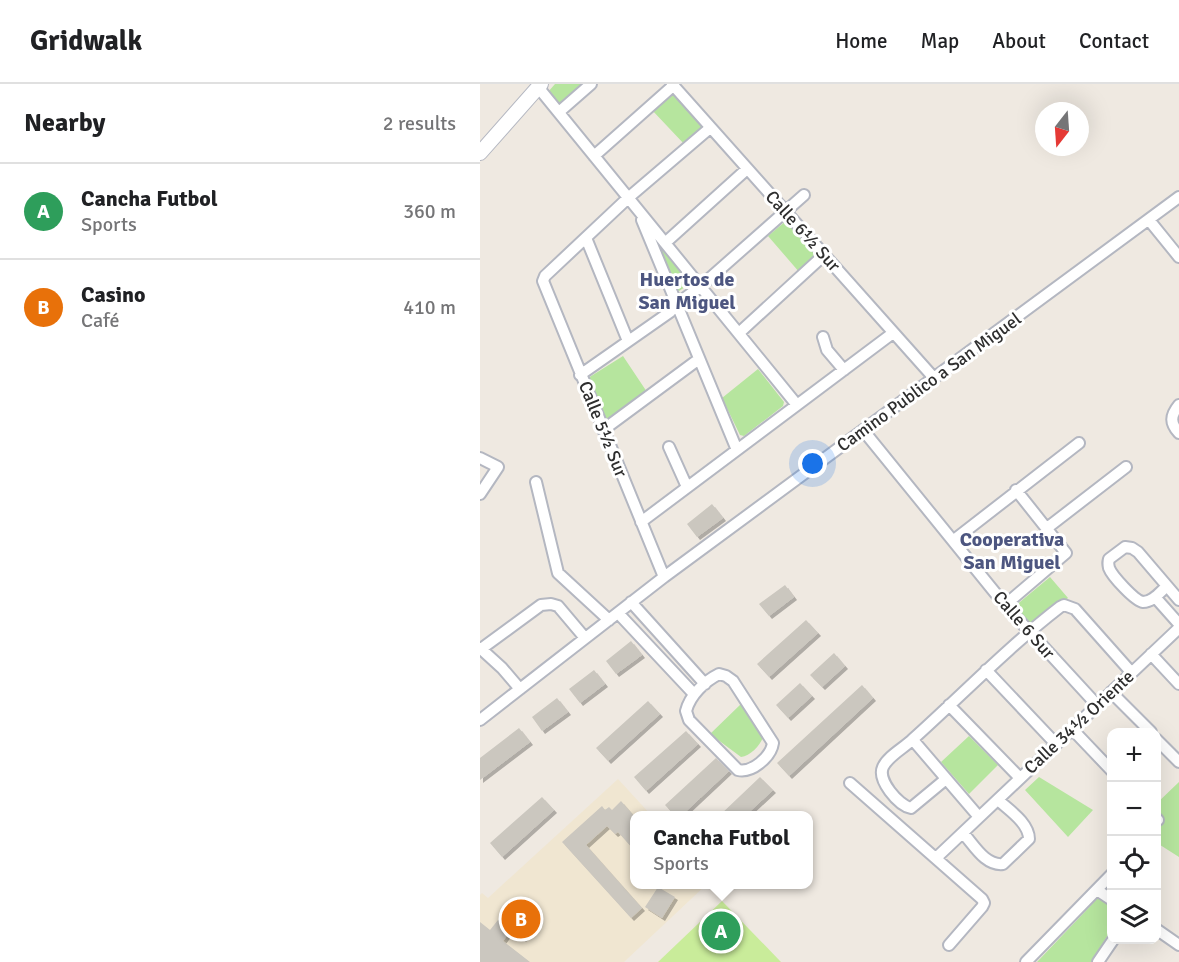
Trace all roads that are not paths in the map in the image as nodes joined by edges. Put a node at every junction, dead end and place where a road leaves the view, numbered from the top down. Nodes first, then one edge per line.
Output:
1 (591, 84) edge
2 (539, 85) edge
3 (673, 85) edge
4 (559, 112) junction
5 (710, 128) junction
6 (480, 153) edge
7 (594, 156) junction
8 (747, 169) junction
9 (804, 195) dead end
10 (628, 198) junction
11 (1179, 198) edge
12 (637, 208) junction
13 (785, 212) junction
14 (1149, 220) junction
15 (586, 238) junction
16 (1173, 242) edge
17 (665, 243) junction
18 (824, 255) junction
19 (1179, 256) edge
20 (701, 286) junction
21 (677, 304) junction
22 (739, 333) junction
23 (893, 333) junction
24 (823, 337) dead end
25 (628, 341) junction
26 (699, 359) junction
27 (844, 370) junction
28 (580, 375) junction
29 (934, 378) junction
30 (797, 405) junction
31 (1179, 405) edge
32 (603, 430) junction
33 (863, 430) junction
34 (1179, 434) edge
35 (1079, 443) dead end
36 (669, 447) dead end
37 (737, 450) junction
38 (480, 458) edge
39 (1126, 467) dead end
40 (536, 482) dead end
41 (687, 488) junction
42 (1016, 490) junction
43 (480, 494) edge
44 (641, 522) junction
45 (1047, 528) junction
46 (954, 540) junction
47 (664, 577) junction
48 (1167, 586) junction
49 (1155, 597) junction
50 (1179, 600) edge
51 (632, 602) junction
52 (1005, 605) junction
53 (618, 613) junction
54 (609, 620) junction
55 (1179, 626) edge
56 (1028, 631) junction
57 (585, 638) junction
58 (481, 648) edge
59 (1151, 654) junction
60 (986, 670) junction
61 (1131, 672) junction
62 (705, 684) junction
63 (1179, 684) edge
64 (520, 689) junction
65 (1111, 692) junction
66 (694, 694) junction
67 (949, 705) junction
68 (1096, 705) junction
69 (480, 720) edge
70 (1147, 728) edge
71 (1072, 729) junction
72 (913, 740) junction
73 (1056, 744) junction
74 (1161, 744) edge
75 (1179, 762) edge
76 (1107, 766) edge
77 (1020, 778) junction
78 (946, 779) junction
79 (850, 783) dead end
80 (998, 800) junction
81 (979, 817) junction
82 (963, 833) junction
83 (936, 858) junction
84 (1107, 879) edge
85 (1097, 890) junction
86 (1107, 897) edge
87 (1161, 932) edge
88 (1110, 944) edge
89 (949, 945) dead end
90 (1179, 945) edge
91 (1026, 962) edge
92 (1098, 962) edge

1 - 4 street
2 - 4 street
2 - 6 street
3 - 5 street, Calle 6½ Sur
3 - 7 street
4 - 7 street
5 - 8 street, Calle 6½ Sur
5 - 10 street
7 - 10 street
8 - 13 street, Calle 6½ Sur
8 - 17 street
9 - 13 street
10 - 12 street
10 - 15 street
11 - 14 street, Camino Publico a San Miguel
12 - 17 street
12 - 21 street
13 - 18 street, Calle 6½ Sur
13 - 20 street
14 - 16 street
14 - 29 street, Camino Publico a San Miguel
15 - 25 street
15 - 28 street, Calle 5½ Sur
16 - 19 street
17 - 20 street
18 - 22 street
18 - 23 street, Calle 6½ Sur
20 - 21 street
20 - 22 street
21 - 25 street
21 - 26 street
22 - 30 street
23 - 27 street
23 - 29 street, Calle 6½ Sur
24 - 27 street
25 - 28 street
26 - 32 street
26 - 37 street
27 - 30 street
28 - 32 street, Calle 5½ Sur
29 - 33 street, Camino Publico a San Miguel
30 - 37 street
31 - 34 street
32 - 44 street, Calle 5½ Sur
33 - 46 street, Calle 6 Sur
33 - 47 street, Camino Publico a San Miguel
35 - 42 street
36 - 41 street
37 - 41 street
38 - 43 street
39 - 45 street
40 - 54 street
41 - 44 street
42 - 45 street
42 - 46 street
44 - 47 street, Calle 5½ Sur
45 - 52 street
46 - 52 street, Calle 6 Sur
47 - 51 street, Camino Publico a San Miguel
48 - 49 street
48 - 49 street
48 - 50 street
49 - 55 street
51 - 53 street, Camino Publico a San Miguel
51 - 62 street
52 - 56 street, Calle 6 Sur
53 - 54 street, Camino Publico a San Miguel
53 - 66 street
54 - 57 street, Camino Publico a San Miguel
55 - 59 street, Calle 34½ Oriente
56 - 60 street
56 - 61 street
56 - 68 street, Calle 6 Sur
57 - 58 street
57 - 64 street, Camino Publico a San Miguel
58 - 64 street
59 - 61 street, Calle 34½ Oriente
59 - 63 street
60 - 67 street
60 - 73 street
61 - 65 street, Calle 34½ Oriente
62 - 66 street
62 - 66 street
64 - 69 street, Camino Publico a San Miguel
65 - 68 street, Calle 34½ Oriente
65 - 70 street
67 - 72 street
67 - 77 street
68 - 71 street, Calle 34½ Oriente
71 - 73 street, Calle 34½ Oriente
71 - 76 street
72 - 78 street
72 - 78 street
73 - 77 street, Calle 34½ Oriente
74 - 75 street
77 - 80 street, Calle 34½ Oriente
78 - 81 street
79 - 83 street
80 - 81 street, Calle 34½ Oriente
80 - 82 street
81 - 82 street, Calle 34½ Oriente
82 - 83 street, Calle 34½ Oriente
83 - 89 street
84 - 85 street
85 - 86 street
85 - 91 street
87 - 90 street
88 - 92 street

